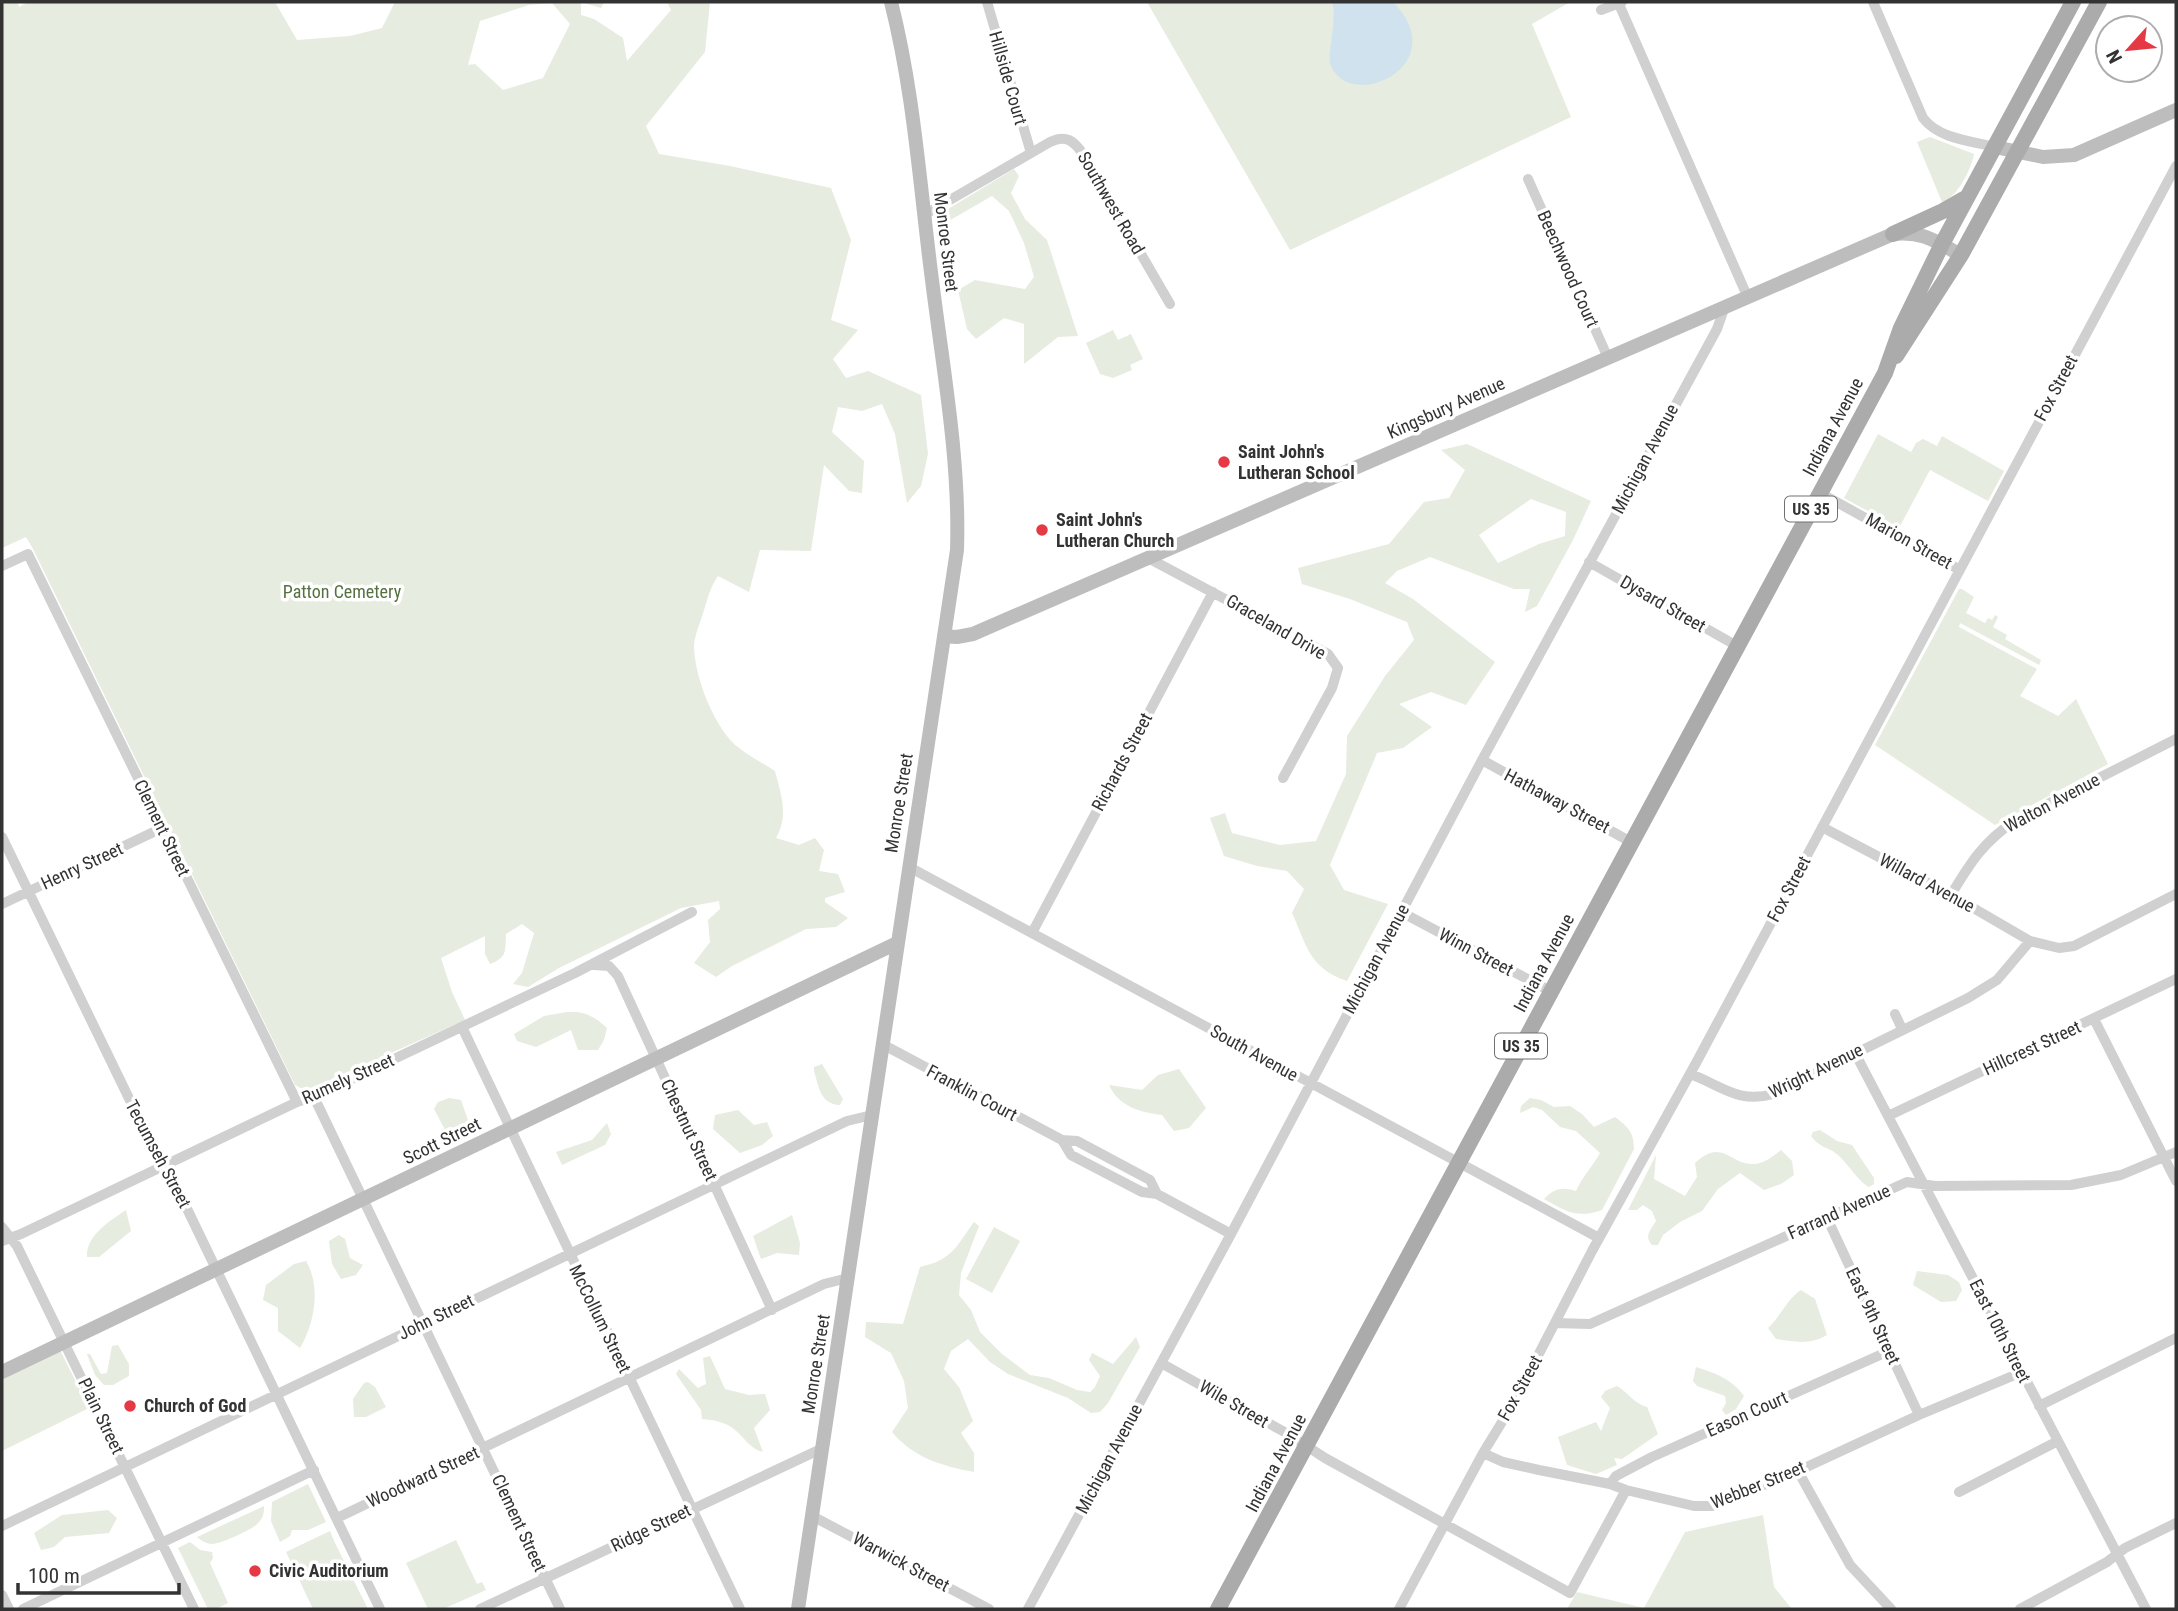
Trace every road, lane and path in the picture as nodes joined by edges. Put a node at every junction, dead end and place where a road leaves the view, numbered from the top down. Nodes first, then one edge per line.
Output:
1 (891, 2) edge
2 (987, 2) edge
3 (1619, 2) edge
4 (1873, 2) edge
5 (2073, 2) edge
6 (2099, 2) edge
7 (1601, 10) dead end
8 (2176, 110) edge
9 (1995, 147) junction
10 (2017, 152) junction
11 (1031, 153) junction
12 (2176, 166) edge
13 (1528, 179) dead end
14 (1966, 197) junction
15 (924, 215) junction
16 (1893, 234) junction
17 (1942, 244) junction
18 (1961, 256) junction
19 (1748, 299) junction
20 (1170, 304) dead end
21 (1724, 309) junction
22 (1608, 358) junction
23 (1885, 373) junction
24 (1821, 493) junction
25 (1150, 559) junction
26 (1589, 562) junction
27 (2, 566) edge
28 (1960, 570) junction
29 (1213, 592) junction
30 (944, 636) junction
31 (1737, 646) junction
32 (2176, 739) edge
33 (1482, 760) junction
34 (1283, 778) dead end
35 (1822, 827) junction
36 (162, 828) junction
37 (2, 837) edge
38 (1631, 842) junction
39 (909, 867) junction
40 (28, 891) junction
41 (2176, 894) edge
42 (1951, 895) junction
43 (2, 904) edge
44 (692, 912) dead end
45 (1401, 912) junction
46 (1032, 933) junction
47 (2030, 941) junction
48 (897, 943) junction
49 (593, 964) junction
50 (2176, 979) edge
51 (1550, 991) junction
52 (1895, 1014) dead end
53 (2094, 1019) junction
54 (462, 1027) junction
55 (1902, 1029) junction
56 (882, 1044) junction
57 (1855, 1053) junction
58 (655, 1059) junction
59 (1690, 1074) junction
60 (1310, 1084) junction
61 (314, 1097) junction
62 (297, 1102) junction
63 (872, 1115) junction
64 (1888, 1116) junction
65 (510, 1130) junction
66 (1062, 1140) junction
67 (2176, 1153) edge
68 (2165, 1158) junction
69 (1459, 1162) junction
70 (163, 1165) junction
71 (2176, 1181) edge
72 (714, 1184) junction
73 (1925, 1185) junction
74 (1157, 1194) junction
75 (363, 1200) junction
76 (1827, 1218) junction
77 (2, 1227) edge
78 (1231, 1234) junction
79 (1599, 1238) junction
80 (6, 1239) edge
81 (570, 1255) junction
82 (216, 1269) junction
83 (848, 1278) junction
84 (772, 1310) junction
85 (424, 1323) junction
86 (1555, 1323) junction
87 (2176, 1338) edge
88 (64, 1342) junction
89 (1889, 1351) junction
90 (1161, 1363) junction
91 (2, 1372) edge
92 (2022, 1372) junction
93 (629, 1379) junction
94 (276, 1394) junction
95 (2039, 1406) junction
96 (1919, 1415) junction
97 (2058, 1441) junction
98 (1306, 1447) junction
99 (484, 1448) junction
100 (822, 1448) junction
101 (1483, 1453) junction
102 (125, 1467) junction
103 (314, 1471) junction
104 (1798, 1471) junction
105 (1610, 1484) junction
106 (1626, 1490) junction
107 (1959, 1492) dead end
108 (691, 1509) junction
109 (812, 1516) junction
110 (337, 1518) junction
111 (1444, 1524) junction
112 (2176, 1524) edge
113 (2, 1526) edge
114 (162, 1543) junction
115 (2116, 1555) junction
116 (545, 1579) junction
117 (2, 1595) edge
118 (9, 1609) edge
119 (23, 1609) edge
120 (194, 1609) edge
121 (380, 1609) edge
122 (480, 1609) edge
123 (561, 1609) edge
124 (740, 1609) edge
125 (798, 1609) edge
126 (989, 1609) edge
127 (1028, 1609) edge
128 (1218, 1609) edge
129 (1399, 1609) edge
130 (1891, 1609) edge
131 (2020, 1609) edge
132 (2146, 1609) edge

1 - 15 street, Monroe Street
2 - 11 street, Hillside Court
3 - 7 street
3 - 19 street
4 - 9 street
5 - 9 main road, Indiana Avenue / US 35
6 - 10 main road, Indiana Avenue / US 35
8 - 10 street
9 - 10 street
9 - 14 main road, Indiana Avenue / US 35
10 - 18 main road, Indiana Avenue / US 35
11 - 15 street, Southwest Road
11 - 20 street, Southwest Road
12 - 28 street, Fox Street
13 - 22 street, Beechwood Court
14 - 16 main road
14 - 17 main road, Indiana Avenue / US 35
15 - 30 street, Monroe Street
16 - 17 street, Kingsbury Avenue
16 - 19 street, Kingsbury Avenue
17 - 18 street, Kingsbury Avenue
17 - 23 main road, Indiana Avenue / US 35
18 - 23 main road, Indiana Avenue / US 35
19 - 21 street, Kingsbury Avenue
21 - 22 street, Kingsbury Avenue
21 - 26 street, Michigan Avenue
22 - 25 street, Kingsbury Avenue
23 - 24 main road, Indiana Avenue / US 35
24 - 28 street, Marion Street
24 - 31 main road, Indiana Avenue / US 35
25 - 29 street
25 - 30 street, Kingsbury Avenue
26 - 31 street, Dysard Street
26 - 33 street, Michigan Avenue
27 - 36 street, Clement Street
28 - 35 street, Fox Street
29 - 34 street, Graceland Drive
29 - 46 street, Richards Street
30 - 39 street, Monroe Street
31 - 38 main road, Indiana Avenue / US 35
32 - 42 street, Walton Avenue
33 - 38 street, Hathaway Street
33 - 45 street, Michigan Avenue
35 - 42 street, Willard Avenue
35 - 59 street, Fox Street
36 - 40 street, Henry Street
36 - 62 street, Clement Street
37 - 40 street, Tecumseh Street
38 - 51 main road, Indiana Avenue / US 35
39 - 46 street, South Avenue
39 - 48 street, Monroe Street
40 - 43 street, Henry Street
40 - 70 street, Tecumseh Street
41 - 47 street
42 - 47 street, Willard Avenue
44 - 49 street, Rumely Street
45 - 51 street, Winn Street
45 - 60 street, Michigan Avenue
46 - 60 street, South Avenue
47 - 55 street, Wright Avenue
48 - 56 street, Monroe Street
48 - 58 street, Scott Street
49 - 54 street, Rumely Street
49 - 58 street, Chestnut Street
50 - 53 street, Hillcrest Street
51 - 69 main road, Indiana Avenue / US 35
52 - 55 street
53 - 64 street, Hillcrest Street
53 - 68 street
54 - 61 street, Rumely Street
54 - 65 street, McCollum Street
55 - 57 street, Wright Avenue
56 - 63 street, Monroe Street
56 - 66 street, Franklin Court
57 - 59 street, Wright Avenue
57 - 64 street, East 10th Street
58 - 65 street, Scott Street
58 - 72 street, Chestnut Street
59 - 79 street, Fox Street
60 - 69 street, South Avenue
60 - 78 street, Michigan Avenue
61 - 62 street, Rumely Street
61 - 75 street, Clement Street
62 - 70 street, Rumely Street
63 - 72 street, John Street
63 - 83 street, Monroe Street
64 - 73 street, East 10th Street
65 - 75 street, Scott Street
65 - 81 street, McCollum Street
66 - 74 street, Franklin Court
66 - 74 street, Franklin Court
67 - 68 street, Farrand Avenue
68 - 71 street
68 - 73 street, Farrand Avenue
69 - 79 street, South Avenue
69 - 98 main road, Indiana Avenue / US 35
70 - 80 street, Rumely Street
70 - 82 street, Tecumseh Street
72 - 81 street, John Street
72 - 84 street, Chestnut Street
73 - 76 street, Farrand Avenue
73 - 92 street, East 10th Street
74 - 78 street, Franklin Court
75 - 82 street, Scott Street
75 - 85 street, Clement Street
76 - 86 street, Farrand Avenue
76 - 89 street, East 9th Street
77 - 80 street, Plain Street
78 - 90 street, Michigan Avenue
79 - 86 street, Fox Street
80 - 88 street, Plain Street
81 - 85 street, John Street
81 - 93 street, McCollum Street
82 - 88 street, Scott Street
82 - 94 street, Tecumseh Street
83 - 84 street, Woodward Street
83 - 100 street, Monroe Street
84 - 93 street, Woodward Street
85 - 94 street, John Street
85 - 99 street, Clement Street
86 - 101 street, Fox Street
87 - 95 street
88 - 91 street, Scott Street
88 - 102 street, Plain Street
89 - 96 street, East 9th Street
89 - 105 street, Eason Court
90 - 98 street, Wile Street
90 - 127 street, Michigan Avenue
92 - 95 street, East 10th Street
92 - 96 street, Webber Street
93 - 99 street, Woodward Street
93 - 108 street, McCollum Street
94 - 102 street, John Street
94 - 103 street, Tecumseh Street
95 - 97 street, East 10th Street
96 - 104 street, Webber Street
97 - 107 street
97 - 115 street, East 10th Street
98 - 111 street
98 - 128 main road, Indiana Avenue / US 35
99 - 110 street, Woodward Street
99 - 116 street, Clement Street
100 - 108 street, Ridge Street
100 - 109 street, Monroe Street
101 - 105 street, Webber Street
101 - 111 street, Fox Street
102 - 113 street, John Street
102 - 114 street, Plain Street
103 - 110 street
103 - 114 street
104 - 106 street, Webber Street
104 - 130 street
105 - 106 street, Webber Street
106 - 111 street
108 - 116 street, Ridge Street
108 - 124 street, McCollum Street
109 - 125 street, Monroe Street
109 - 126 street, Warwick Street
110 - 121 street
111 - 129 street, Fox Street
112 - 115 street
114 - 119 street
114 - 120 street, Plain Street
115 - 131 street
115 - 132 street, East 10th Street
116 - 122 street, Ridge Street
116 - 123 street, Clement Street
117 - 118 street

